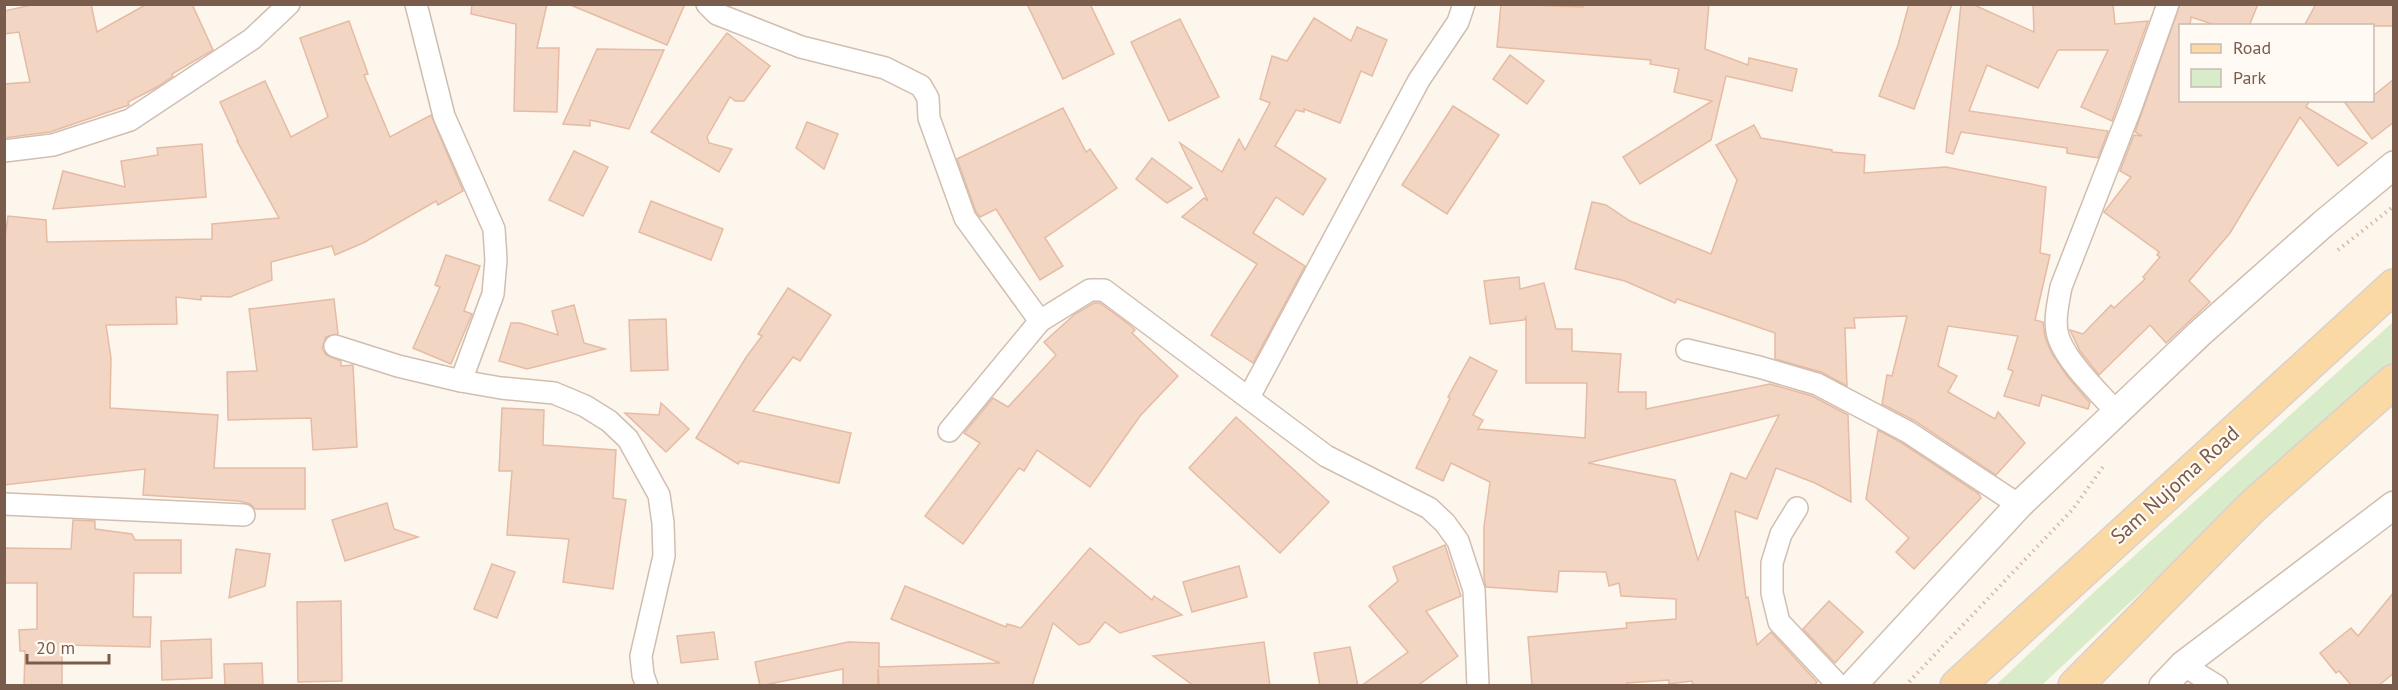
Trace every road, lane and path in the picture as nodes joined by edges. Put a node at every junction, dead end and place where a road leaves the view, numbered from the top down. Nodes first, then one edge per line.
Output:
1 (289, 4) edge
2 (417, 4) edge
3 (707, 4) edge
4 (1464, 4) edge
5 (2168, 4) edge
6 (4, 151) edge
7 (2394, 165) edge
8 (2394, 206) edge
9 (2336, 252) dead end
10 (2394, 285) edge
11 (1040, 321) junction
12 (335, 346) dead end
13 (1687, 350) dead end
14 (461, 381) junction
15 (2394, 381) edge
16 (1249, 397) junction
17 (2117, 413) junction
18 (949, 431) dead end
19 (2108, 460) dead end
20 (4, 504) edge
21 (2394, 505) edge
22 (2019, 506) junction
23 (1797, 508) dead end
24 (244, 514) dead end
25 (2183, 665) junction
26 (647, 686) edge
27 (1478, 686) edge
28 (1839, 686) edge
29 (1852, 686) edge
30 (1905, 686) edge
31 (1957, 686) edge
32 (2075, 686) edge
33 (2163, 686) edge
34 (2217, 686) edge

1 - 6 street
2 - 14 street
3 - 11 street
4 - 16 street
5 - 17 street
7 - 17 street
8 - 9 path
10 - 31 main road, Sam Nujoma Road
11 - 16 street
11 - 18 street
12 - 14 street
13 - 22 street
14 - 26 street
15 - 32 main road
16 - 27 street
17 - 22 street
19 - 30 path
20 - 24 street
21 - 25 street
22 - 29 street
23 - 28 street
25 - 33 street
25 - 34 street

